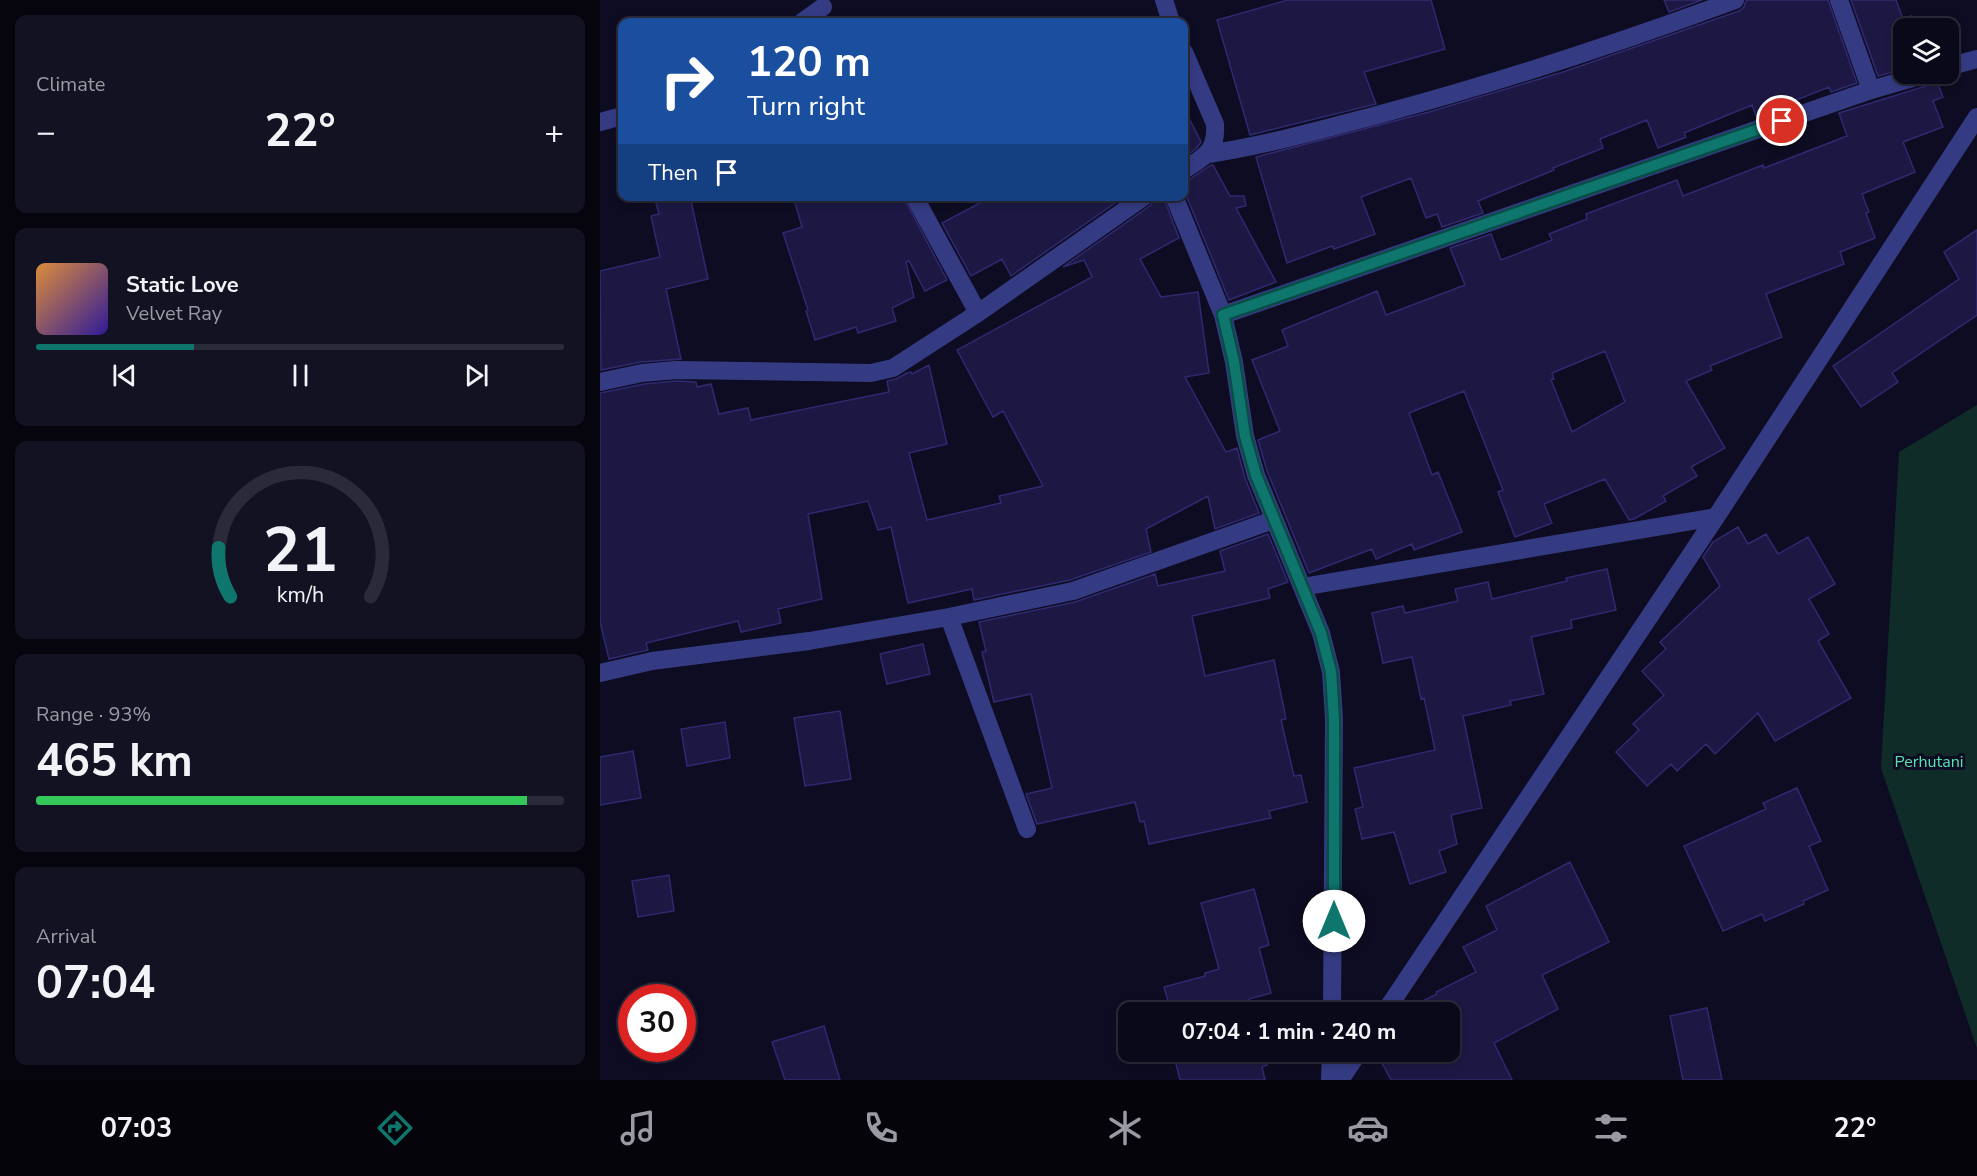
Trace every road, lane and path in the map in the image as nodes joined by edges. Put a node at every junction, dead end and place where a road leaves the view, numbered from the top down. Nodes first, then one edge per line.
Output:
1 (1164, 0) edge
2 (1735, 0) edge
3 (1839, 0) edge
4 (824, 10) edge
5 (809, 18) edge
6 (1170, 18) edge
7 (1977, 59) edge
8 (1188, 61) edge
9 (1959, 64) edge
10 (1893, 84) edge
11 (1871, 90) junction
12 (618, 117) edge
13 (1977, 117) edge
14 (600, 122) edge
15 (1208, 154) junction
16 (1188, 167) edge
17 (917, 201) edge
18 (1138, 201) edge
19 (1176, 201) edge
20 (978, 313) junction
21 (1223, 315) junction
22 (600, 382) edge
23 (1716, 517) junction
24 (1273, 520) junction
25 (1302, 587) junction
26 (949, 617) junction
27 (600, 673) edge
28 (1027, 829) dead end
29 (1332, 1002) edge
30 (1392, 1002) edge
31 (1331, 1062) edge
32 (1352, 1062) edge
33 (1330, 1080) edge
34 (1340, 1080) edge

1 - 6 street
2 - 15 street
3 - 11 street
4 - 5 street
7 - 9 street
8 - 15 street
10 - 11 street
11 - 21 street
12 - 14 street
13 - 23 street
15 - 16 street
17 - 20 street
18 - 20 street
19 - 21 street
20 - 22 street
21 - 24 street
23 - 25 street
23 - 30 street
24 - 25 street
24 - 26 street
25 - 29 street
26 - 27 street
26 - 28 street
31 - 33 street
32 - 34 street

